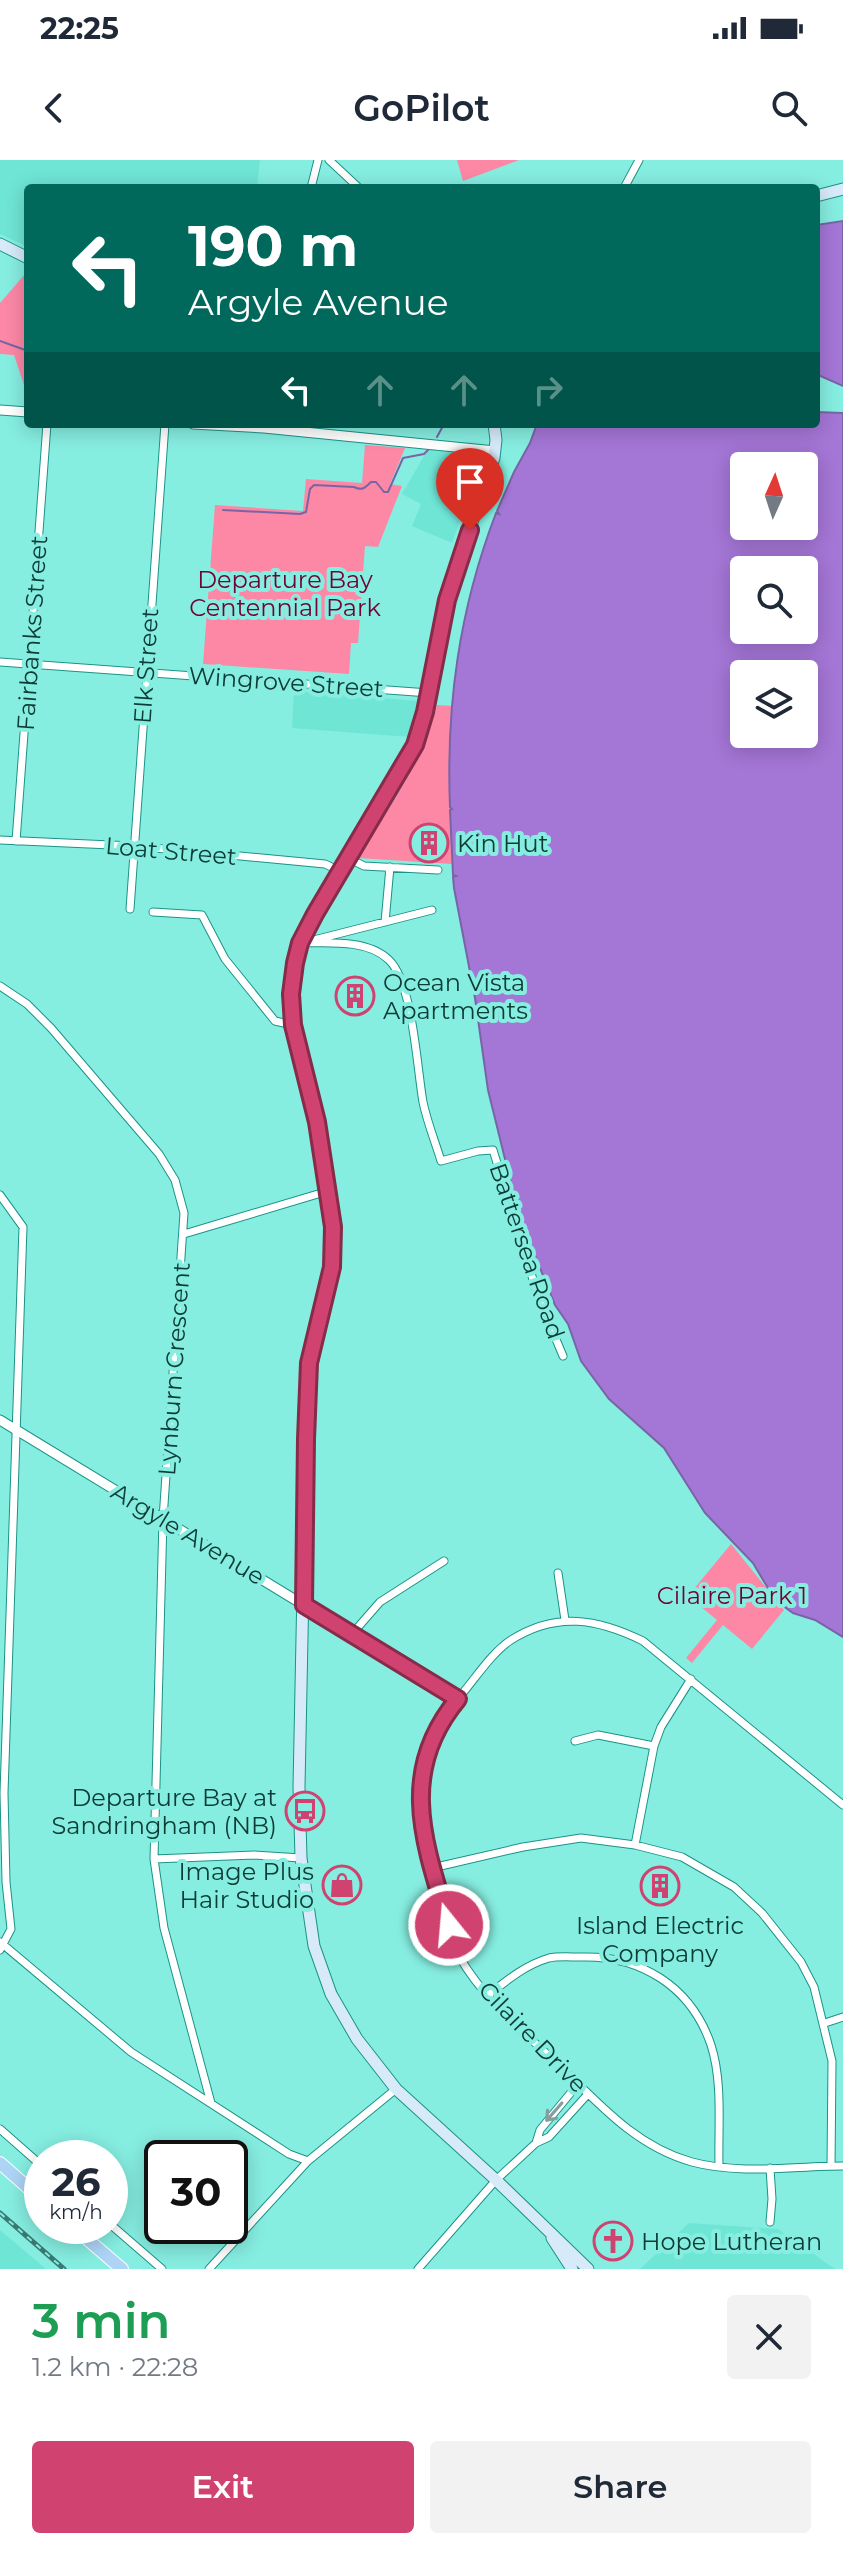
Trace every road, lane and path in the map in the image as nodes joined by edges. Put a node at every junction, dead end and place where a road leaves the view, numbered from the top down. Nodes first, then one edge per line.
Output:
1 (318, 160) edge
2 (329, 160) edge
3 (639, 160) edge
4 (312, 184) edge
5 (355, 184) edge
6 (626, 184) edge
7 (843, 189) edge
8 (820, 195) edge
9 (0, 244) edge
10 (24, 256) edge
11 (0, 410) edge
12 (24, 412) edge
13 (47, 428) edge
14 (165, 428) edge
15 (264, 428) edge
16 (494, 428) edge
17 (495, 451) junction
18 (0, 662) edge
19 (31, 664) junction
20 (145, 672) junction
21 (429, 693) junction
22 (0, 840) edge
23 (16, 841) junction
24 (133, 846) junction
25 (348, 858) junction
26 (390, 867) junction
27 (438, 870) dead end
28 (340, 871) junction
29 (130, 909) dead end
30 (432, 910) dead end
31 (153, 912) dead end
32 (385, 922) junction
33 (300, 943) junction
34 (0, 986) edge
35 (293, 1025) junction
36 (328, 1191) junction
37 (0, 1195) edge
38 (184, 1234) junction
39 (563, 1356) dead end
40 (0, 1420) edge
41 (16, 1429) junction
42 (163, 1519) junction
43 (444, 1561) dead end
44 (558, 1573) dead end
45 (304, 1605) junction
46 (565, 1620) junction
47 (352, 1634) junction
48 (691, 1679) junction
49 (458, 1699) junction
50 (575, 1741) dead end
51 (654, 1746) junction
52 (843, 1805) edge
53 (635, 1845) junction
54 (301, 1858) junction
55 (154, 1859) junction
56 (432, 1868) junction
57 (1, 1946) edge
58 (487, 1996) junction
59 (843, 2017) edge
60 (825, 2023) junction
61 (578, 2084) junction
62 (396, 2089) junction
63 (588, 2094) junction
64 (211, 2103) junction
65 (0, 2129) edge
66 (536, 2143) junction
67 (24, 2150) edge
68 (308, 2161) junction
69 (0, 2163) edge
70 (719, 2166) junction
71 (831, 2166) junction
72 (843, 2166) edge
73 (770, 2168) junction
74 (496, 2180) junction
75 (24, 2184) edge
76 (770, 2222) dead end
77 (548, 2231) junction
78 (128, 2240) edge
79 (93, 2244) edge
80 (122, 2269) edge
81 (162, 2269) edge
82 (209, 2269) edge
83 (418, 2269) edge
84 (572, 2269) edge
85 (588, 2269) edge

1 - 4 street
2 - 5 street
3 - 6 street
7 - 8 main road
9 - 10 main road
11 - 12 street
13 - 19 street, Fairbanks Street
14 - 20 street, Elk Street
15 - 17 street
16 - 17 main road
17 - 21 main road
18 - 19 street, Wingrove Street
19 - 20 street, Wingrove Street
19 - 23 street, Fairbanks Street
20 - 21 street, Wingrove Street
20 - 24 street, Elk Street
21 - 25 main road
22 - 23 street, Loat Street
23 - 24 street, Loat Street
24 - 28 street, Loat Street
24 - 29 street, Elk Street
25 - 26 street
25 - 28 main road
26 - 27 street
26 - 32 street
28 - 33 main road
30 - 32 street
31 - 35 street
32 - 33 street
33 - 35 main road
33 - 39 street, Battersea Road
34 - 38 street, Lynburn Crescent
35 - 36 main road
36 - 38 street
36 - 45 main road
37 - 41 street
38 - 42 street, Lynburn Crescent
40 - 41 street, Argyle Avenue
41 - 42 street, Argyle Avenue
41 - 57 street
42 - 45 street, Argyle Avenue
42 - 55 street, Lynburn Crescent
43 - 47 street
44 - 46 street
45 - 47 street, Argyle Avenue
45 - 54 main road
46 - 48 street, Cilaire Drive
46 - 49 street, Cilaire Drive
47 - 49 street, Argyle Avenue
48 - 51 street
48 - 52 street, Cilaire Drive
49 - 56 street, Cilaire Drive
50 - 51 street
51 - 53 street
53 - 56 street
53 - 60 street
54 - 55 street
54 - 62 main road
55 - 64 street, Lynburn Crescent
56 - 58 street, Cilaire Drive
57 - 64 street
58 - 61 street, Cilaire Drive
58 - 70 street
59 - 60 street
60 - 71 street
61 - 63 street, Cilaire Drive
61 -> 66 street
62 - 68 street
62 - 74 main road
63 - 66 street
63 - 70 street, Cilaire Drive
64 - 68 street
65 - 67 street
66 - 74 street
68 - 82 street
69 - 75 main road
70 - 73 street, Cilaire Drive
71 - 72 street, Cilaire Drive
71 - 73 street, Cilaire Drive
73 - 76 street
74 - 77 main road
74 - 83 street
77 - 84 main road
77 - 85 main road
78 - 81 street
79 - 80 main road

